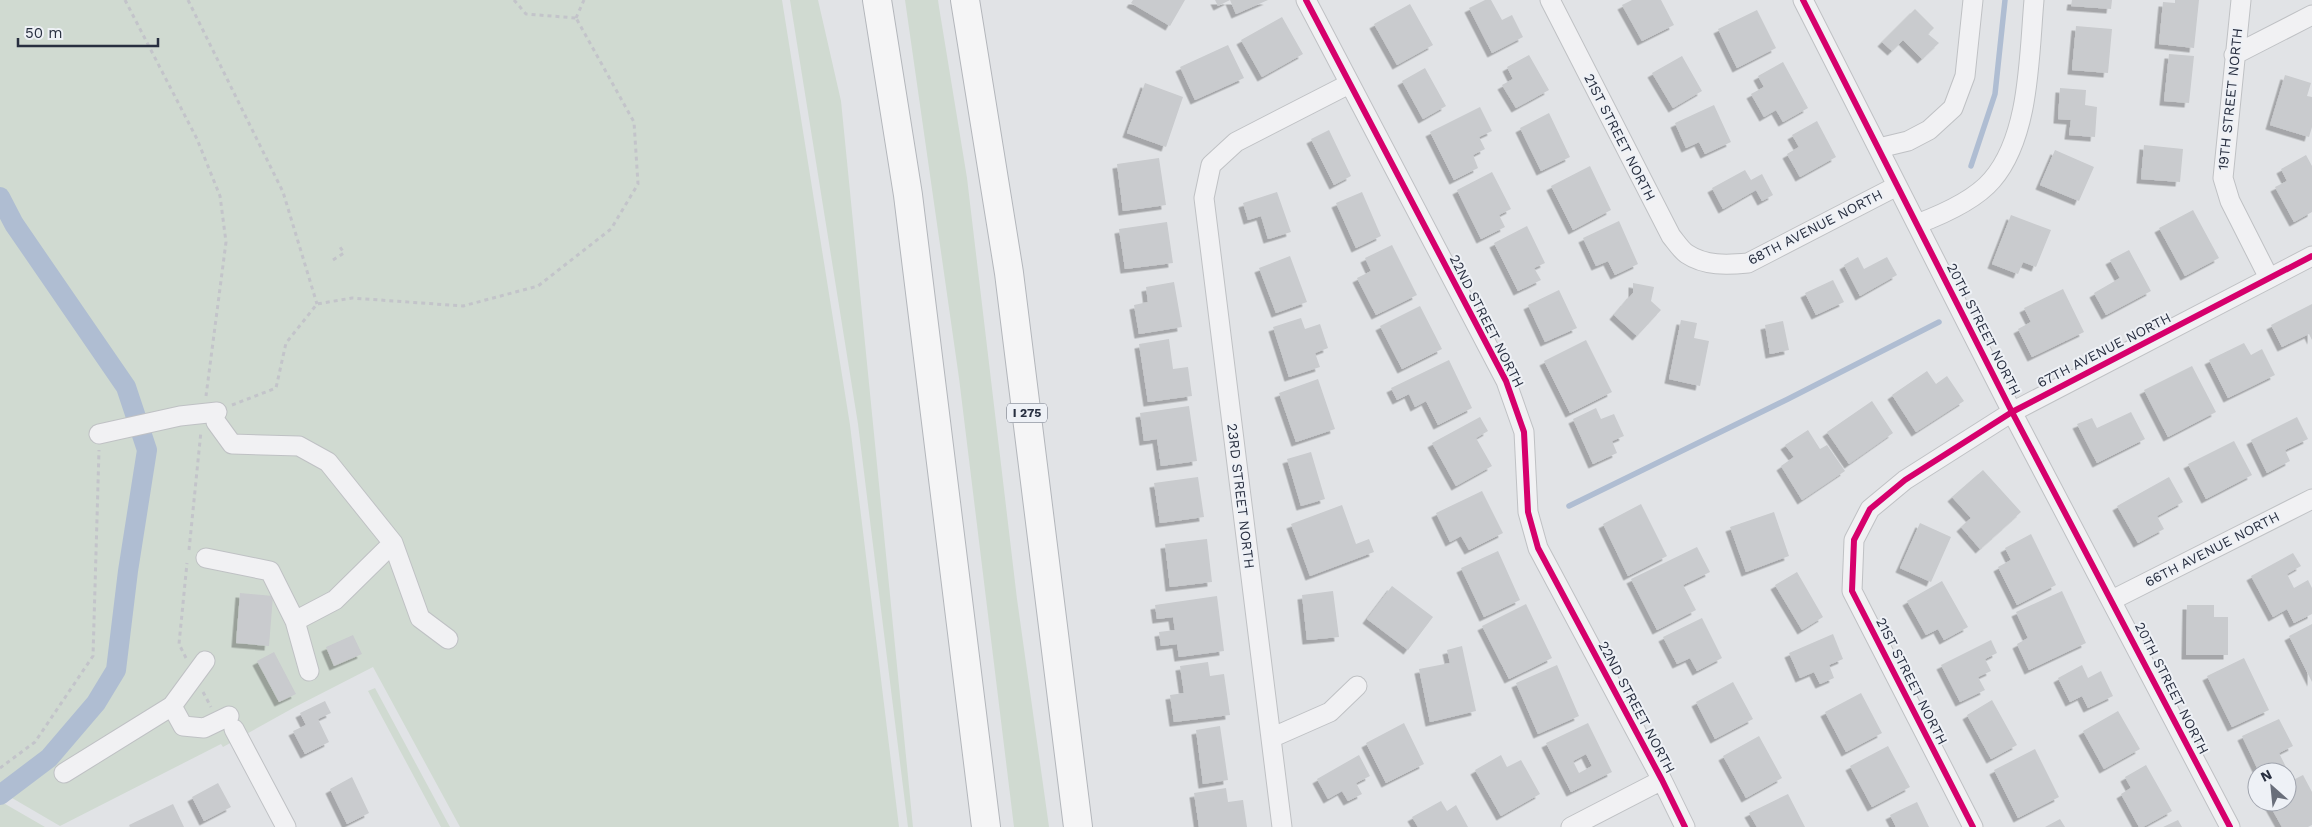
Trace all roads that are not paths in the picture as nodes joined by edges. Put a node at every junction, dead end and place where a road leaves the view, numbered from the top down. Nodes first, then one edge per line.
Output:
1 (877, 0) edge
2 (965, 0) edge
3 (1306, 0) edge
4 (1550, 0) edge
5 (1803, 0) edge
6 (1973, 0) edge
7 (2034, 0) edge
8 (2241, 0) edge
9 (2312, 15) edge
10 (2234, 54) junction
11 (1349, 84) junction
12 (1879, 148) junction
13 (1897, 186) junction
14 (1916, 224) junction
15 (2312, 256) edge
16 (1703, 261) joint
17 (2270, 278) junction
18 (2012, 412) junction
19 (99, 434) road end
20 (2310, 505) edge
21 (1854, 540) joint
22 (393, 543) junction
23 (206, 558) dead end
24 (2112, 600) junction
25 (295, 621) junction
26 (448, 639) dead end
27 (200, 668) road end
28 (309, 671) dead end
29 (1357, 686) dead end
30 (172, 706) junction
31 (1271, 738) junction
32 (64, 773) dead end
33 (1662, 780) junction
34 (286, 827) edge
35 (986, 827) edge
36 (1078, 827) edge
37 (1282, 827) edge
38 (1572, 827) edge
39 (1685, 827) edge
40 (1972, 827) edge
41 (2230, 827) edge

1 - 35 highway
2 - 36 highway, I 275
3 - 11 street, 22ND STREET NORTH
4 - 16 street, 21ST STREET NORTH
5 - 12 street, 20TH STREET NORTH
6 - 12 street
7 - 14 street
8 - 10 street, 19TH STREET NORTH
9 - 10 street
10 - 17 street, 19TH STREET NORTH
11 - 31 street, 23RD STREET NORTH
11 - 33 street, 22ND STREET NORTH
12 - 13 street, 20TH STREET NORTH
13 - 14 street, 20TH STREET NORTH
13 - 16 street, 68TH AVENUE NORTH
14 - 18 street, 20TH STREET NORTH
15 - 17 street, 67TH AVENUE NORTH
17 - 18 street, 67TH AVENUE NORTH
18 - 21 street, 67TH AVENUE NORTH
18 - 24 street, 20TH STREET NORTH
19 - 22 street
20 - 24 street, 66TH AVENUE NORTH
21 - 40 street, 21ST STREET NORTH
22 - 25 street
22 - 26 street
23 - 25 street
24 - 41 street, 20TH STREET NORTH
25 - 28 street
27 - 30 street
29 - 31 street
30 - 32 street
30 - 34 street
31 - 37 street, 23RD STREET NORTH
33 - 38 street
33 - 39 street, 22ND STREET NORTH

